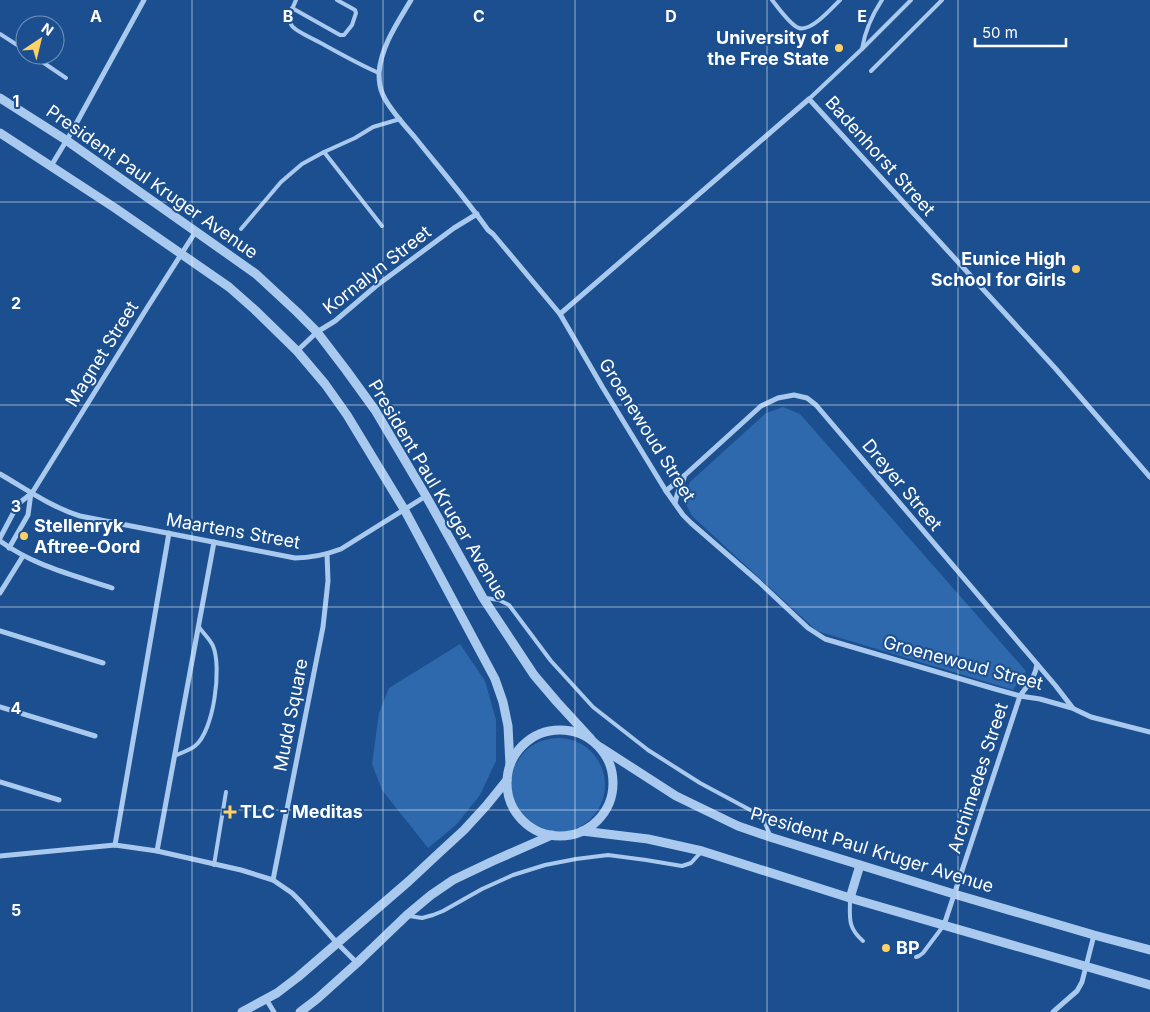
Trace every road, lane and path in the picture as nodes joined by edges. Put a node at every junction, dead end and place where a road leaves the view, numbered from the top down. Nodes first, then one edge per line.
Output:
1 (144, 0) edge
2 (296, 0) edge
3 (337, 0) edge
4 (411, 0) edge
5 (772, 0) edge
6 (840, 0) edge
7 (882, 0) edge
8 (911, 0) edge
9 (942, 0) edge
10 (292, 8) junction
11 (0, 34) edge
12 (15, 44) edge
13 (862, 49) junction
14 (47, 65) edge
15 (871, 71) dead end
16 (379, 73) junction
17 (66, 78) dead end
18 (0, 98) edge
19 (809, 99) junction
20 (400, 119) junction
21 (0, 133) edge
22 (66, 140) junction
23 (324, 152) junction
24 (51, 166) junction
25 (477, 214) junction
26 (382, 226) dead end
27 (241, 229) dead end
28 (196, 231) junction
29 (182, 254) junction
30 (560, 314) junction
31 (317, 332) junction
32 (297, 351) junction
33 (0, 474) edge
34 (685, 475) junction
35 (1150, 477) edge
36 (666, 491) junction
37 (32, 493) junction
38 (426, 496) junction
39 (675, 504) junction
40 (404, 509) junction
41 (169, 533) junction
42 (0, 540) edge
43 (214, 542) junction
44 (9, 548) junction
45 (327, 554) junction
46 (23, 556) junction
47 (112, 588) dead end
48 (0, 593) edge
49 (483, 598) junction
50 (198, 627) junction
51 (0, 631) edge
52 (103, 663) dead end
53 (1037, 664) junction
54 (1020, 696) junction
55 (0, 707) edge
56 (1072, 708) junction
57 (1150, 732) edge
58 (95, 736) dead end
59 (591, 739) junction
60 (600, 747) junction
61 (174, 756) junction
62 (510, 765) junction
63 (507, 780) junction
64 (0, 782) edge
65 (226, 792) dead end
66 (59, 800) dead end
67 (582, 831) junction
68 (552, 834) junction
69 (773, 838) junction
70 (114, 845) junction
71 (157, 851) junction
72 (702, 851) junction
73 (0, 856) edge
74 (214, 864) junction
75 (860, 865) junction
76 (273, 880) junction
77 (954, 894) junction
78 (850, 898) junction
79 (407, 916) junction
80 (944, 925) junction
81 (1094, 934) junction
82 (863, 941) dead end
83 (337, 943) junction
84 (1150, 950) edge
85 (916, 957) dead end
86 (357, 963) junction
87 (1086, 967) junction
88 (1150, 985) edge
89 (266, 999) junction
90 (242, 1012) edge
91 (274, 1012) edge
92 (300, 1012) edge
93 (1053, 1012) edge

1 - 22 street
2 - 10 lane
3 - 10 lane
4 - 16 street, Groenewoud Street
5 - 6 lane
7 - 13 lane
8 - 13 lane
9 - 15 lane
10 - 16 lane
11 - 12 lane
13 - 19 lane
14 - 17 lane
16 - 20 street, Groenewoud Street
18 - 22 street, President Paul Kruger Avenue
19 - 30 street, Badenhorst Street
19 - 35 street, Badenhorst Street
20 - 23 lane
20 - 25 street, Groenewoud Street
21 - 24 street
22 - 24 street
22 - 28 street, President Paul Kruger Avenue
23 - 26 lane
23 - 27 lane
24 - 29 street
25 - 30 street, Groenewoud Street
25 - 31 street, Kornalyn Street
28 - 29 street, Magnet Street
28 - 31 street, President Paul Kruger Avenue
29 - 32 street
29 - 37 street, Magnet Street
30 - 36 street, Groenewoud Street
31 - 32 street, Kornalyn Street
31 - 38 street, President Paul Kruger Avenue
32 - 40 street
33 - 37 street, Maartens Street
34 - 36 street, Dreyer Street
34 - 39 street, Dreyer Street
34 - 53 street, Dreyer Street
36 - 39 street, Groenewoud Street
37 - 41 street, Maartens Street
37 - 42 street
37 - 44 street
38 - 40 street, Maartens Street
38 - 49 street, President Paul Kruger Avenue
39 - 54 street, Groenewoud Street
40 - 45 street, Maartens Street
40 - 62 street
41 - 43 street, Maartens Street
41 - 70 street
42 - 44 street
43 - 45 street, Maartens Street
43 - 50 street
44 - 46 street
45 - 76 street, Mudd Square
46 - 47 street
46 - 48 street
49 - 59 street, President Paul Kruger Avenue
49 - 69 lane
50 - 61 street
50 - 61 lane
51 - 52 street
53 - 54 street, Archimedes Street
53 - 56 street, Dreyer Street
54 - 56 street, Groenewoud Street
54 - 77 street, Archimedes Street
55 - 58 street
56 - 57 street, Groenewoud Street
59 - 60 street
59 - 62 street
60 - 67 street
60 - 69 street, President Paul Kruger Avenue
61 - 71 street
62 - 63 street
63 - 68 street
63 - 83 street
64 - 66 street
65 - 74 lane
67 - 68 street
67 - 72 street
68 - 79 street
69 - 75 street, President Paul Kruger Avenue
70 - 71 street
70 - 73 street
71 - 74 street
72 - 78 street
72 - 79 lane
74 - 76 street
75 - 77 street, President Paul Kruger Avenue
75 - 78 street
76 - 83 street
77 - 80 street, Archimedes Street
77 - 81 street, President Paul Kruger Avenue
78 - 80 street
78 - 82 lane
79 - 86 street
80 - 85 lane
80 - 87 street
81 - 84 street, President Paul Kruger Avenue
81 - 87 street
83 - 86 street
83 - 89 street
86 - 92 street
87 - 88 street
87 - 93 street
89 - 90 street
89 - 91 street

